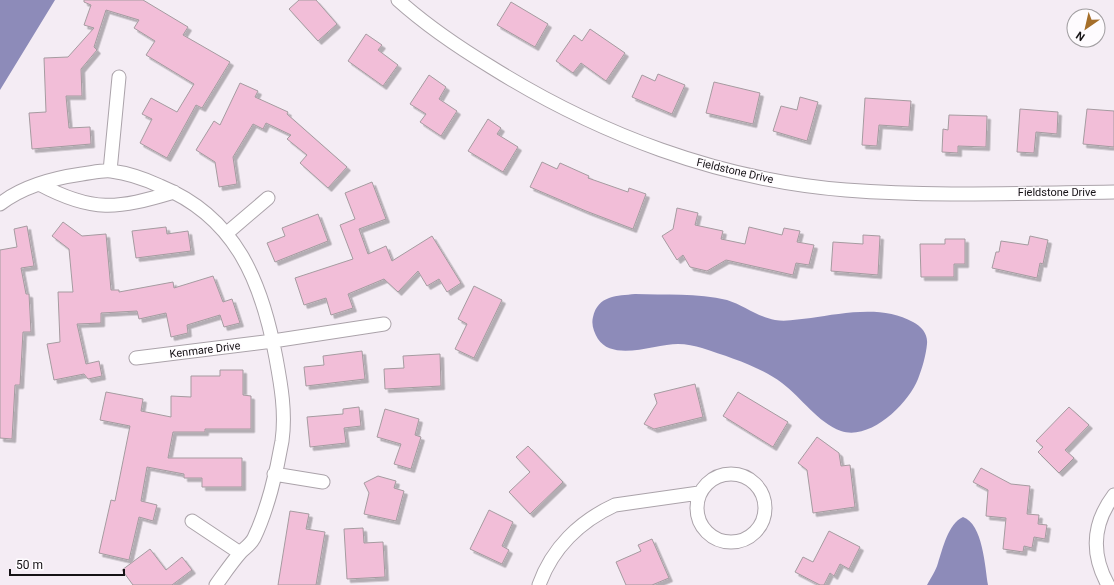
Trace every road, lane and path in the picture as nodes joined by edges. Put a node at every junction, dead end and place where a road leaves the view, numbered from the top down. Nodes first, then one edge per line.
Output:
1 (398, 0) edge
2 (119, 77) dead end
3 (110, 171) junction
4 (39, 184) junction
5 (174, 192) junction
6 (1114, 192) edge
7 (268, 198) dead end
8 (0, 204) edge
9 (227, 233) junction
10 (384, 324) dead end
11 (273, 341) junction
12 (136, 358) dead end
13 (274, 474) junction
14 (323, 482) dead end
15 (699, 493) junction
16 (1114, 495) edge
17 (192, 521) dead end
18 (240, 552) junction
19 (216, 585) edge
20 (539, 585) edge
21 (1108, 585) edge

1 - 6 street, Fieldstone Drive
2 - 3 street
3 - 4 street
3 - 5 street
4 - 5 street
4 - 8 street
5 - 9 street
7 - 9 street
9 - 11 street
10 - 11 street, Kenmare Drive
11 - 12 street, Kenmare Drive
11 - 13 street
13 - 14 street
13 - 18 street
15 - 15 street
15 - 20 street
16 - 21 street
17 - 18 street
18 - 19 street

